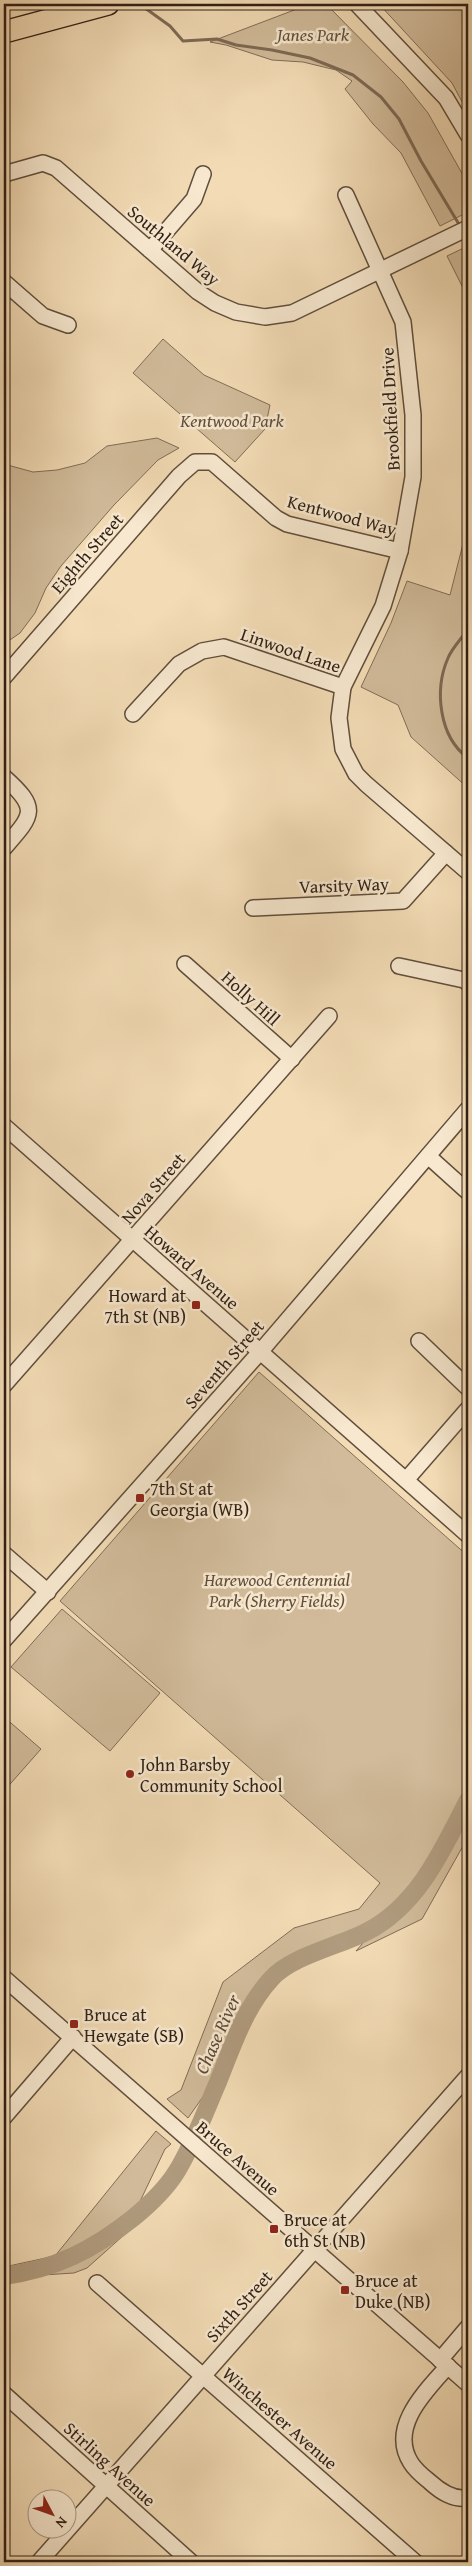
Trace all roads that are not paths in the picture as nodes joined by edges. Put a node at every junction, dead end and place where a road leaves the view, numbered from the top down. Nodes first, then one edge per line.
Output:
1 (108, 4) edge
2 (357, 4) edge
3 (4, 32) edge
4 (468, 136) edge
5 (4, 174) edge
6 (203, 174) dead end
7 (346, 195) dead end
8 (468, 228) edge
9 (150, 250) junction
10 (380, 273) junction
11 (4, 282) edge
12 (68, 325) dead end
13 (204, 460) joint
14 (400, 551) junction
15 (4, 676) edge
16 (343, 687) junction
17 (133, 714) dead end
18 (4, 777) edge
19 (4, 848) edge
20 (446, 854) junction
21 (468, 872) edge
22 (253, 908) dead end
23 (184, 964) dead end
24 (400, 966) dead end
25 (468, 982) edge
26 (330, 1016) dead end
27 (292, 1059) junction
28 (468, 1108) edge
29 (4, 1126) edge
30 (428, 1156) junction
31 (468, 1192) edge
32 (132, 1240) junction
33 (419, 1342) dead end
34 (260, 1352) junction
35 (4, 1385) edge
36 (468, 1388) edge
37 (468, 1409) edge
38 (406, 1480) junction
39 (468, 1535) edge
40 (4, 1554) edge
41 (48, 1592) junction
42 (4, 1640) edge
43 (4, 1978) edge
44 (73, 2037) junction
45 (468, 2076) edge
46 (4, 2117) edge
47 (314, 2249) junction
48 (97, 2283) dead end
49 (468, 2327) edge
50 (444, 2363) junction
51 (202, 2375) junction
52 (468, 2384) edge
53 (4, 2394) edge
54 (106, 2486) junction
55 (468, 2498) edge
56 (39, 2562) edge
57 (191, 2562) edge
58 (415, 2562) edge

1 - 3 highway
2 - 4 street
5 - 9 street, Southland Way
6 - 9 street
7 - 10 street, Brookfield Drive
8 - 10 street, Southland Way
9 - 10 street, Southland Way
10 - 14 street, Brookfield Drive
11 - 12 street
13 - 14 street, Kentwood Way
13 - 15 street, Eighth Street
14 - 16 street, Brookfield Drive
16 - 17 street, Linwood Lane
16 - 20 street, Brookfield Drive
18 - 19 street
20 - 21 street, Brookfield Drive
20 - 22 street, Varsity Way
23 - 27 street, Holly Hill
24 - 25 street
26 - 27 street, Nova Street
27 - 32 street, Nova Street
28 - 30 street, Seventh Street
29 - 32 street, Howard Avenue
30 - 31 street
30 - 34 street, Seventh Street
32 - 34 street, Howard Avenue
32 - 35 street, Nova Street
33 - 36 street
34 - 38 street, Howard Avenue
34 - 41 street, Seventh Street
37 - 38 street
38 - 39 street, Howard Avenue
40 - 41 street
41 - 42 street, Seventh Street
43 - 44 street, Bruce Avenue
44 - 46 street
44 - 47 street, Bruce Avenue
45 - 47 street, Sixth Street
47 - 50 street, Bruce Avenue
47 - 51 street, Sixth Street
48 - 51 street, Winchester Avenue
49 - 50 street
50 - 52 street, Bruce Avenue
50 - 55 street
51 - 54 street, Sixth Street
51 - 58 street, Winchester Avenue
53 - 54 street, Stirling Avenue
54 - 56 street, Sixth Street
54 - 57 street, Stirling Avenue

